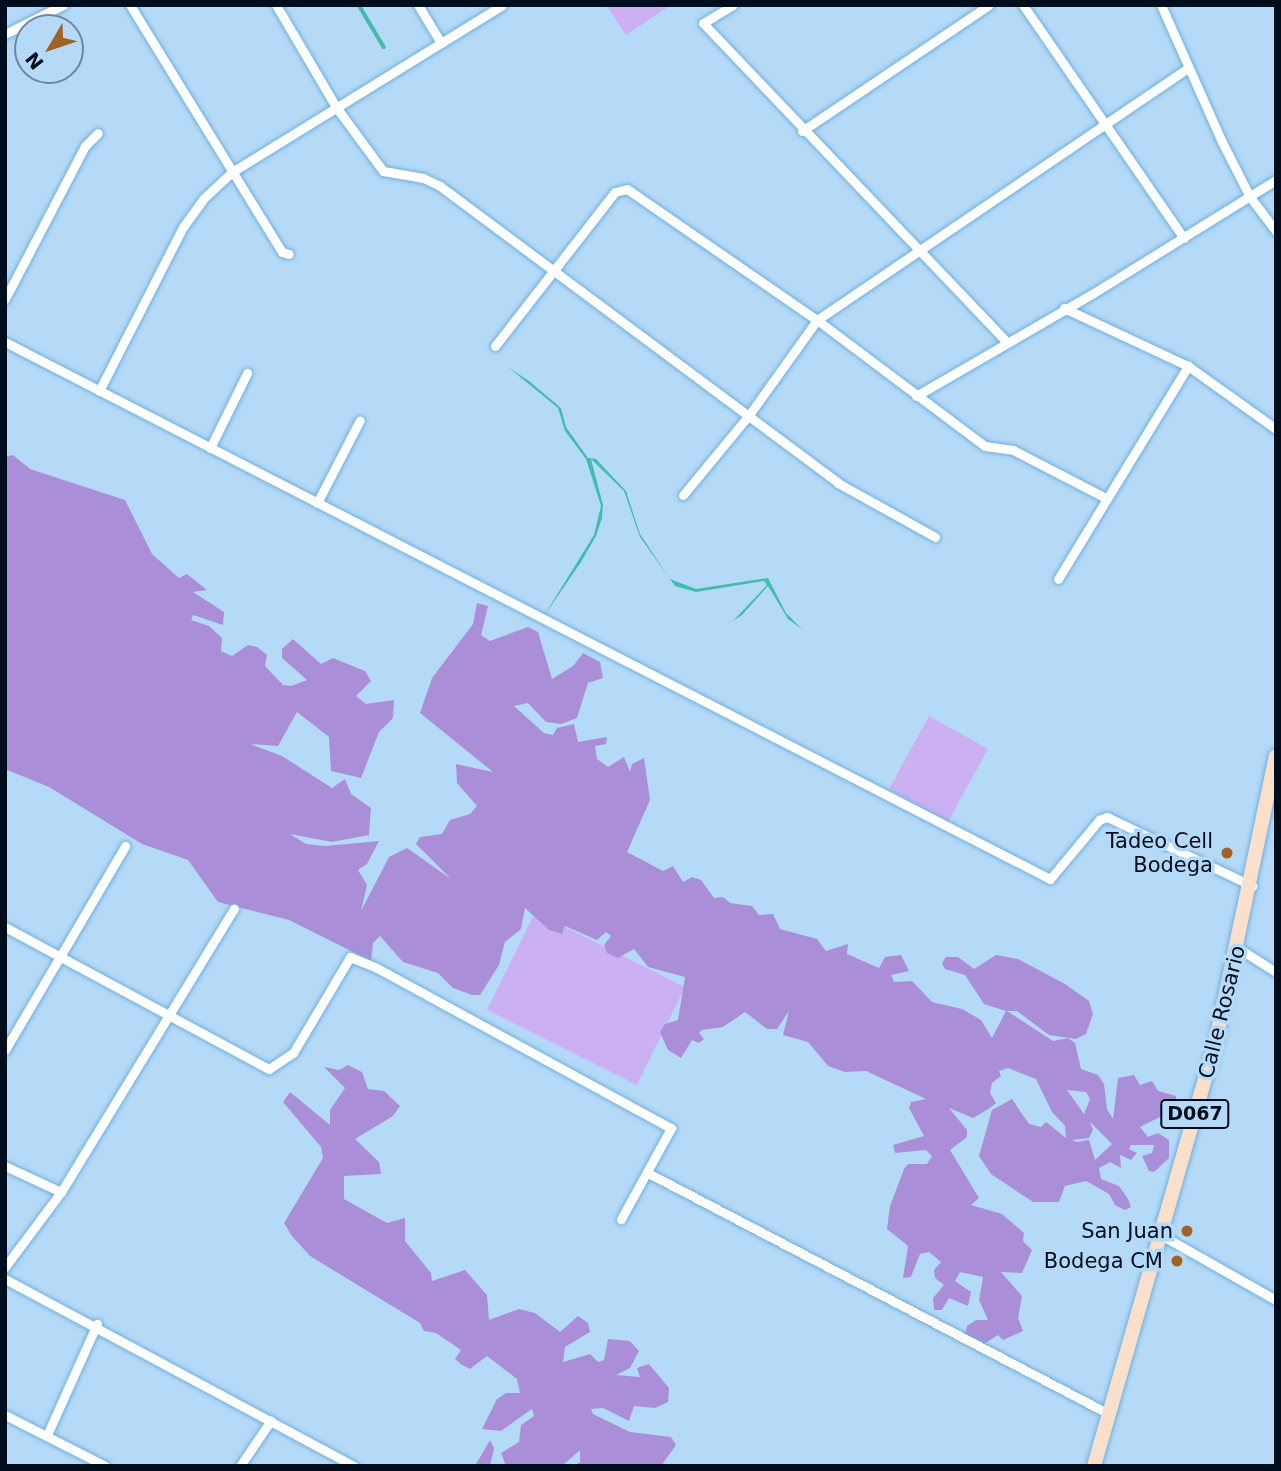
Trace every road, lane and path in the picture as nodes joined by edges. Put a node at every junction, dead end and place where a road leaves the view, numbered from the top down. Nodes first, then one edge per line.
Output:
1 (63, 5) edge
2 (130, 5) edge
3 (276, 5) edge
4 (418, 5) edge
5 (502, 5) edge
6 (733, 5) edge
7 (989, 5) edge
8 (1023, 5) edge
9 (1161, 5) edge
10 (5, 34) edge
11 (441, 43) junction
12 (1188, 68) junction
13 (336, 107) junction
14 (1104, 125) junction
15 (802, 131) junction
16 (98, 133) dead end
17 (232, 172) junction
18 (1276, 180) edge
19 (1250, 197) junction
20 (1276, 231) edge
21 (1184, 238) junction
22 (918, 251) junction
23 (289, 254) dead end
24 (554, 271) junction
25 (1089, 296) junction
26 (5, 299) edge
27 (1064, 308) junction
28 (1092, 318) junction
29 (817, 320) junction
30 (5, 342) edge
31 (1007, 342) junction
32 (495, 346) dead end
33 (1188, 366) junction
34 (247, 373) dead end
35 (99, 391) junction
36 (916, 396) junction
37 (749, 415) junction
38 (360, 420) dead end
39 (1276, 429) edge
40 (210, 448) junction
41 (683, 495) dead end
42 (1106, 498) junction
43 (317, 503) junction
44 (935, 537) dead end
45 (1058, 579) dead end
46 (1276, 756) edge
47 (125, 846) dead end
48 (1252, 886) junction
49 (233, 909) dead end
50 (5, 927) edge
51 (1238, 948) junction
52 (58, 957) junction
53 (1276, 972) edge
54 (166, 1014) junction
55 (5, 1050) edge
56 (5, 1166) edge
57 (650, 1174) junction
58 (61, 1192) junction
59 (621, 1219) dead end
60 (1161, 1235) junction
61 (5, 1267) edge
62 (5, 1279) edge
63 (1276, 1300) edge
64 (97, 1324) junction
65 (1109, 1414) junction
66 (5, 1415) edge
67 (271, 1420) junction
68 (47, 1435) junction
69 (100, 1465) edge
70 (240, 1466) edge
71 (354, 1466) edge
72 (1094, 1466) edge

1 - 10 street
2 - 17 street
3 - 13 street
4 - 11 street
5 - 11 street
6 - 15 street
7 - 15 street
8 - 14 street
9 - 12 street
11 - 13 street
12 - 14 street
12 - 19 street
13 - 17 street
13 - 24 street
14 - 21 street
14 - 22 street
15 - 22 street
16 - 26 street
17 - 23 street
17 - 35 street
18 - 19 street
19 - 20 street
19 - 21 street
21 - 25 street
22 - 29 street
22 - 31 street
24 - 29 street
24 - 32 street
24 - 37 street
25 - 27 street
25 - 28 street
27 - 28 street
27 - 31 street
28 - 33 street
29 - 36 street
29 - 37 street
30 - 35 street
31 - 36 street
33 - 39 street
33 - 42 street
34 - 40 street
35 - 40 street
36 - 42 street
37 - 41 street
37 - 44 street
38 - 43 street
40 - 43 street
42 - 45 street
43 - 48 street
46 - 48 main road, Calle Rosario / D067
47 - 52 street
48 - 51 main road, Calle Rosario / D067
49 - 54 street
50 - 52 street
51 - 53 street
51 - 60 main road, Calle Rosario / D067
52 - 54 street
52 - 55 street
54 - 57 street
54 - 58 street
56 - 58 street
57 - 59 street
57 - 65 street
58 - 61 street
60 - 63 street
60 - 65 main road, Calle Rosario / D067
62 - 64 street
64 - 67 street
64 - 68 street
65 - 72 main road, Calle Rosario / D067
66 - 68 street
67 - 70 street
67 - 71 street
68 - 69 street

